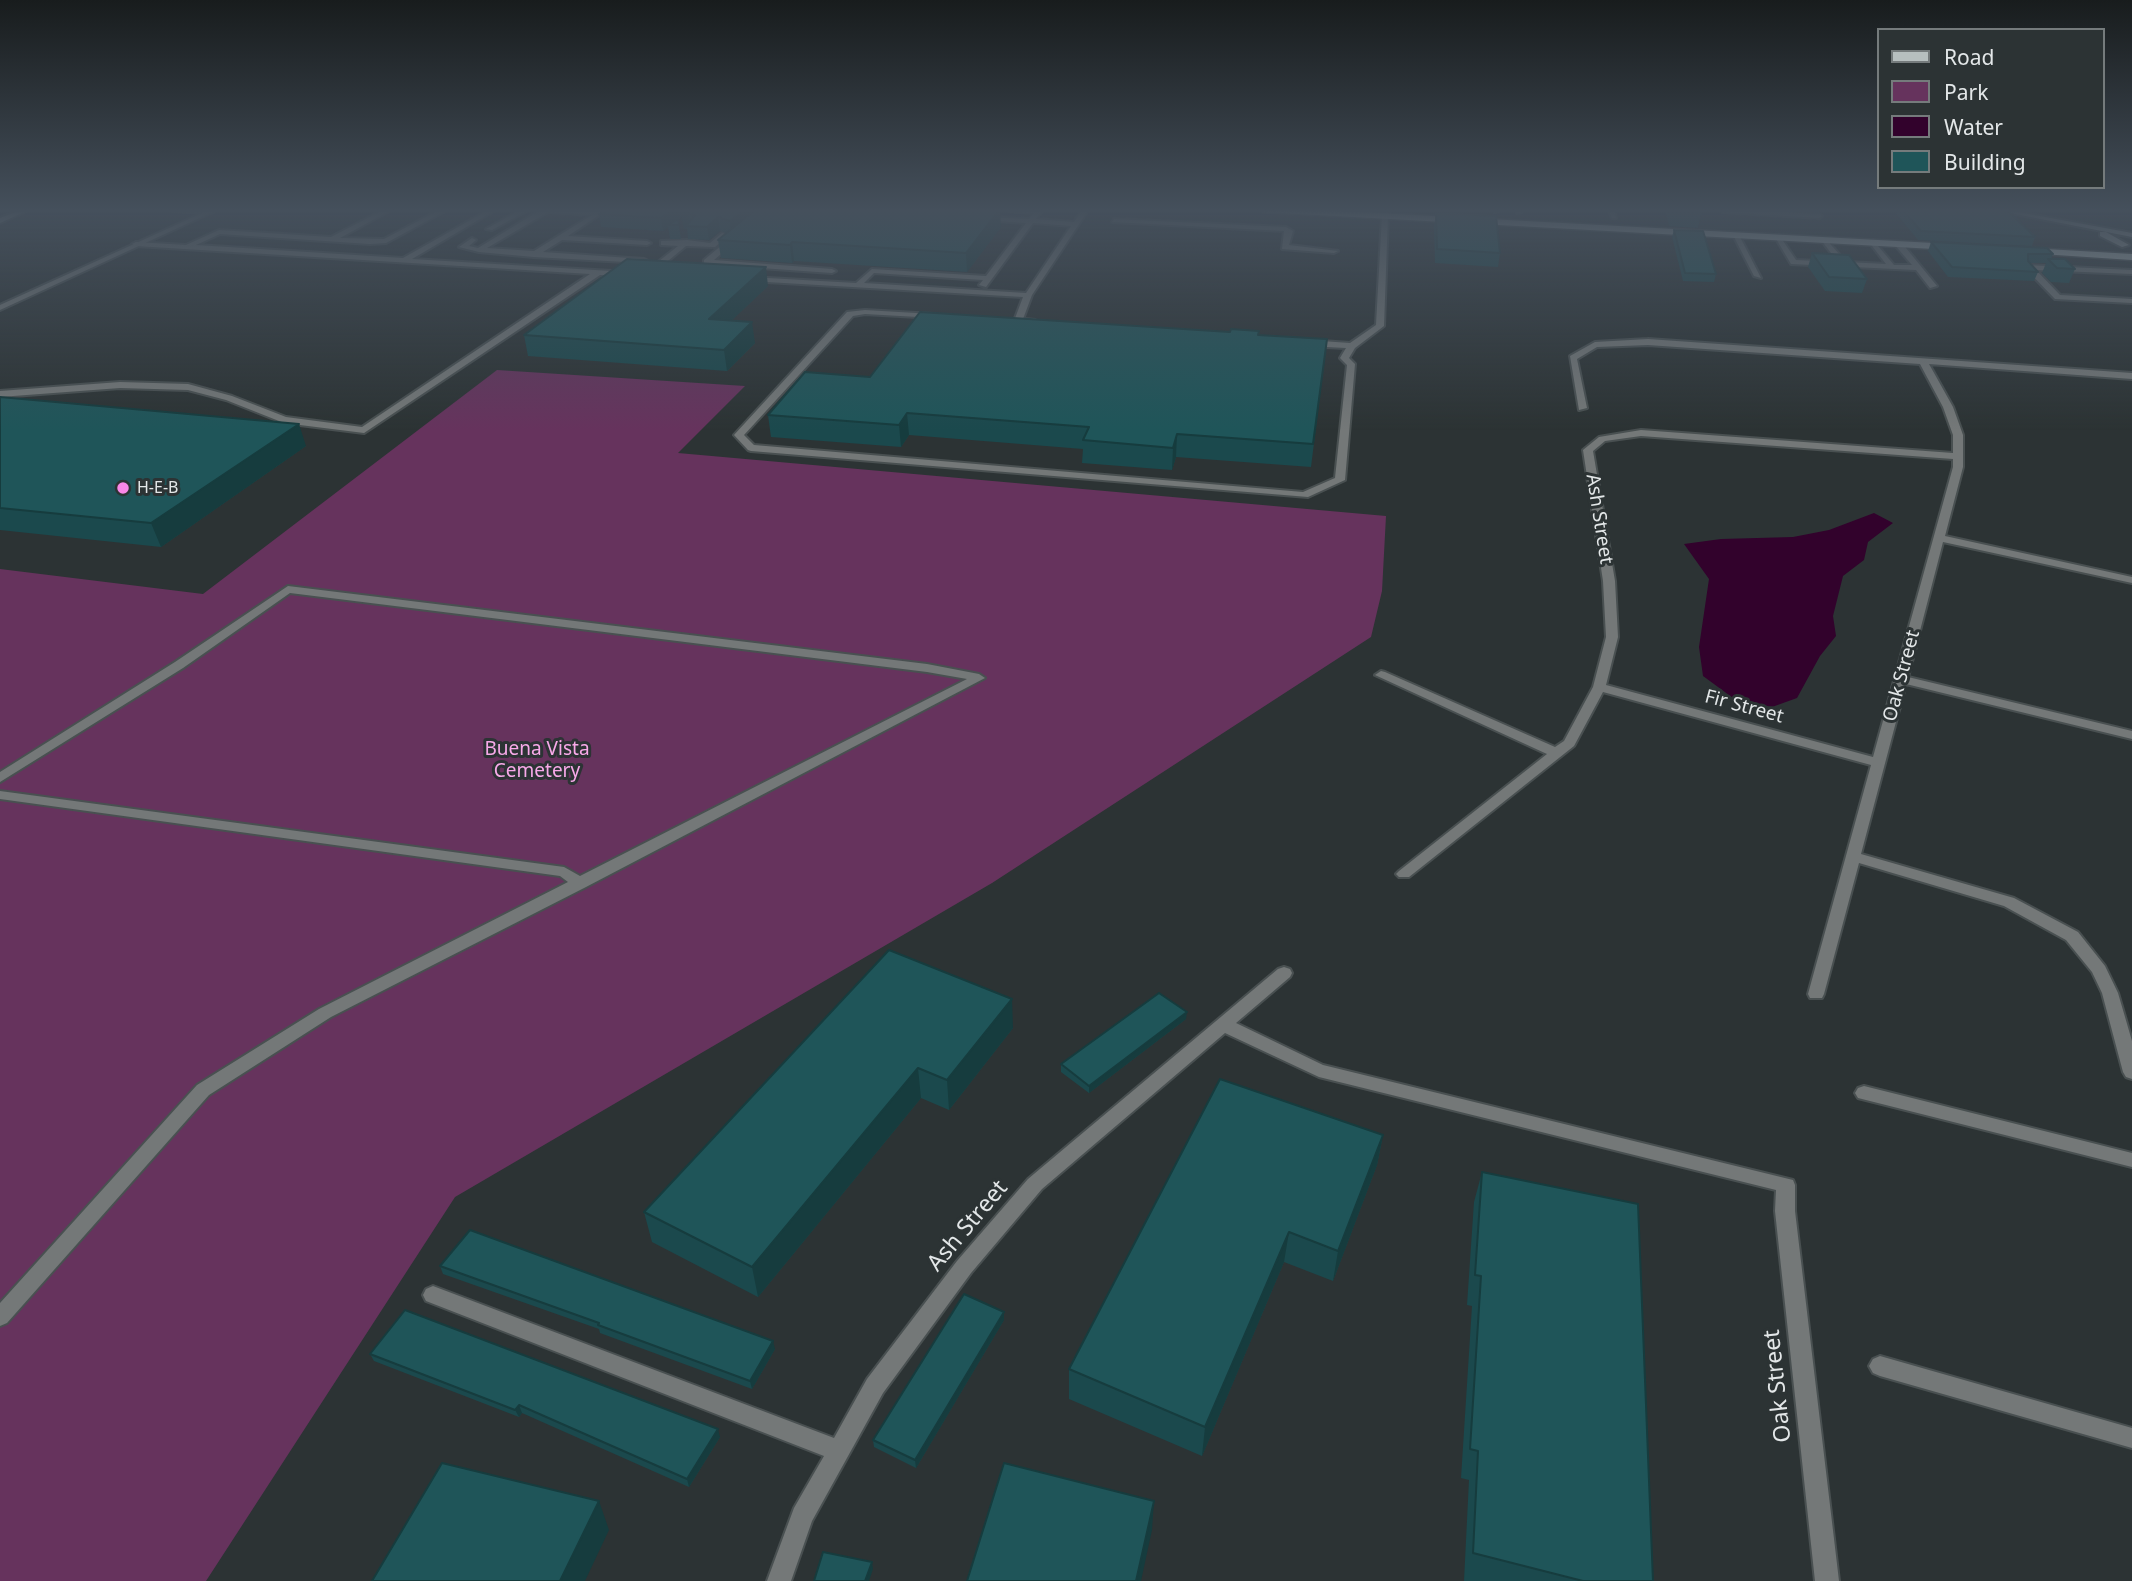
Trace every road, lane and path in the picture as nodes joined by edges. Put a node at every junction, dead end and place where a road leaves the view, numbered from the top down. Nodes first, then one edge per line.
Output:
1 (52, 283) edge
2 (581, 283) edge
3 (818, 283) edge
4 (861, 283) edge
5 (984, 283) edge
6 (1036, 283) edge
7 (1382, 283) edge
8 (1930, 283) edge
9 (2044, 283) edge
10 (859, 285) junction
11 (1933, 286) dead end
12 (977, 292) junction
13 (1028, 295) junction
14 (2132, 301) edge
15 (0, 307) edge
16 (949, 317) edge
17 (1004, 321) edge
18 (1018, 321) junction
19 (1045, 323) edge
20 (1295, 342) edge
21 (1352, 346) junction
22 (1923, 362) junction
23 (2132, 376) edge
24 (0, 394) edge
25 (1581, 408) dead end
26 (1958, 456) junction
27 (1939, 538) junction
28 (2132, 580) edge
29 (1381, 675) dead end
30 (1902, 679) junction
31 (1599, 687) junction
32 (2132, 735) edge
33 (1557, 752) junction
34 (1879, 763) junction
35 (0, 778) edge
36 (0, 796) edge
37 (1853, 856) junction
38 (1404, 874) dead end
39 (582, 884) junction
40 (1284, 973) dead end
41 (1816, 994) dead end
42 (1224, 1025) junction
43 (2132, 1072) edge
44 (1864, 1093) dead end
45 (2132, 1160) edge
46 (433, 1295) dead end
47 (0, 1317) edge
48 (1880, 1366) dead end
49 (2132, 1438) edge
50 (839, 1451) junction
51 (779, 1581) edge
52 (1826, 1581) edge

1 - 15 street
2 - 24 street
3 - 10 street
4 - 10 street
5 - 12 street
6 - 13 street
7 - 21 street
8 - 11 street
9 - 14 street
10 - 12 street
12 - 13 street
13 - 18 street
16 - 21 street
17 - 18 street
18 - 19 street
20 - 21 street
22 - 23 street
22 - 25 street
22 - 26 street, Oak Street
26 - 27 street, Oak Street
26 - 31 street, Ash Street
27 - 28 street
27 - 30 street, Oak Street
29 - 33 street
30 - 32 street
30 - 34 street, Oak Street
31 - 33 street, Ash Street
31 - 34 street, Fir Street
33 - 38 street, Ash Street
34 - 37 street, Oak Street
35 - 39 street
36 - 39 street
37 - 41 street, Oak Street
37 - 43 street
39 - 47 street
40 - 42 street, Ash Street
42 - 50 street, Ash Street
42 - 52 street, Oak Street
44 - 45 street
46 - 50 street
48 - 49 street
50 - 51 street, Ash Street

